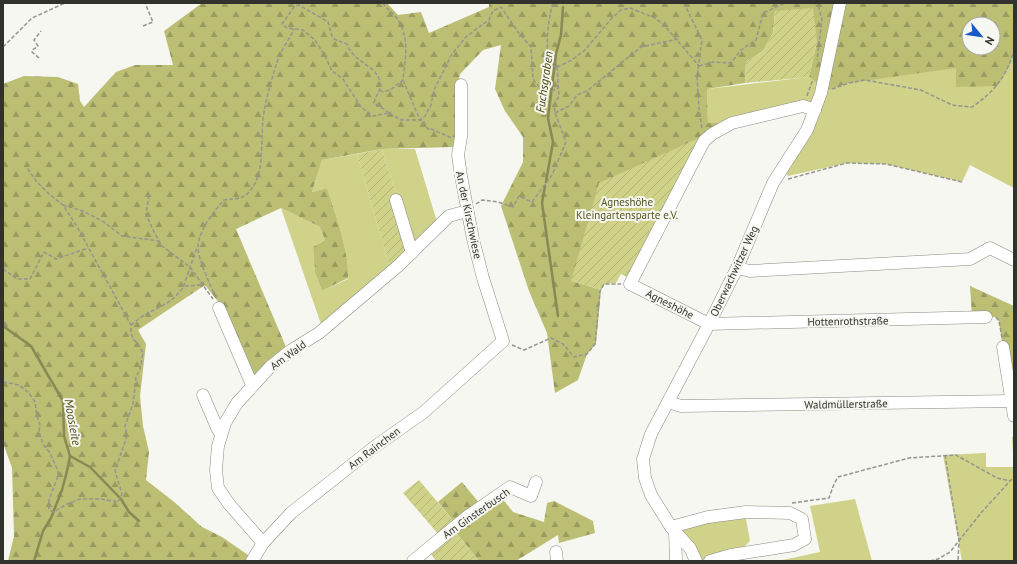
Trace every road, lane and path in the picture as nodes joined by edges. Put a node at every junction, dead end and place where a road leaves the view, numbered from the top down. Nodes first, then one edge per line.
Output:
1 (66, 3) edge
2 (145, 3) edge
3 (383, 3) edge
4 (553, 3) edge
5 (684, 3) edge
6 (785, 3) edge
7 (808, 3) edge
8 (840, 3) edge
9 (143, 26) dead end
10 (294, 29) junction
11 (41, 31) dead end
12 (678, 40) junction
13 (3, 47) edge
14 (1014, 51) edge
15 (39, 58) dead end
16 (816, 65) dead end
17 (699, 66) junction
18 (556, 67) junction
19 (813, 79) dead end
20 (402, 80) junction
21 (461, 85) dead end
22 (558, 88) junction
23 (380, 90) junction
24 (821, 93) junction
25 (803, 106) junction
26 (815, 110) junction
27 (389, 113) junction
28 (555, 113) junction
29 (420, 120) junction
30 (457, 140) dead end
31 (704, 141) junction
32 (27, 168) dead end
33 (962, 182) dead end
34 (773, 183) junction
35 (149, 195) dead end
36 (396, 200) dead end
37 (63, 205) junction
38 (467, 211) junction
39 (159, 241) junction
40 (198, 246) junction
41 (88, 248) junction
42 (412, 253) junction
43 (1014, 260) edge
44 (190, 267) junction
45 (737, 268) junction
46 (3, 269) edge
47 (630, 284) junction
48 (202, 285) junction
49 (184, 286) junction
50 (722, 298) junction
51 (219, 308) junction
52 (991, 317) joint
53 (709, 324) junction
54 (726, 324) junction
55 (131, 325) junction
56 (503, 341) junction
57 (1003, 347) joint
58 (3, 382) edge
59 (252, 385) junction
60 (203, 395) dead end
61 (1011, 401) junction
62 (668, 402) junction
63 (1014, 416) edge
64 (218, 430) dead end
65 (944, 456) junction
66 (1014, 477) edge
67 (1010, 481) junction
68 (536, 482) dead end
69 (790, 503) dead end
70 (673, 530) junction
71 (959, 541) junction
72 (263, 543) junction
73 (252, 561) edge
74 (413, 561) edge
75 (676, 561) edge
76 (696, 561) edge
77 (710, 561) edge
78 (900, 561) edge
79 (906, 561) edge
80 (930, 561) edge
81 (958, 561) edge

1 - 13 path
2 - 9 path
3 - 20 path
4 - 18 path
5 - 17 path
6 - 17 path
7 - 16 path
8 - 24 street, Oberwachwitzer Weg
10 - 23 path
10 - 27 path
10 - 40 path
11 - 15 path
12 - 17 path
12 - 18 path
12 - 28 path
14 - 24 path
17 - 31 path
18 - 22 path
19 - 25 path
20 - 23 path
20 - 29 path
21 - 38 street, An der Kirschwiese
22 - 28 path
22 - 29 path
23 - 27 path
24 - 26 street, Oberwachwitzer Weg
25 - 26 street
25 - 31 street
26 - 34 street, Oberwachwitzer Weg
27 - 29 path
28 - 38 path
29 - 30 path
31 - 47 street
32 - 37 path
33 - 34 path
34 - 45 street, Oberwachwitzer Weg
35 - 39 path
36 - 42 street
37 - 39 path
37 - 41 path
38 - 42 street, Am Wald
38 - 56 street, An der Kirschwiese
39 - 44 path
40 - 44 path
40 - 51 path
41 - 46 path
41 - 55 path
42 - 59 street, Am Wald
43 - 45 street
44 - 48 path
44 - 49 path
45 - 50 street, Oberwachwitzer Weg
47 - 53 street, Agneshöhe
47 - 56 path
48 - 49 path
48 - 51 path
49 - 55 path
50 - 53 street, Oberwachwitzer Weg
50 - 54 street
51 - 59 street
52 - 54 street, Hottenrothstraße
52 - 57 path
53 - 54 street, Hottenrothstraße
53 - 62 street, Oberwachwitzer Weg
55 - 58 path
56 - 72 street, Am Rainchen
57 - 61 street
59 - 72 street, Am Wald
60 - 64 street
61 - 62 street, Waldmüllerstraße
61 - 63 street
62 - 70 street, Oberwachwitzer Weg
65 - 67 path
65 - 69 path
65 - 71 path
66 - 67 path
67 - 71 path
68 - 74 street, Am Ginsterbusch
70 - 75 street
70 - 76 street, Oberwachwitzer Weg
70 - 77 street
71 - 80 path
71 - 81 path
72 - 73 street, Am Rainchen
78 - 79 path

